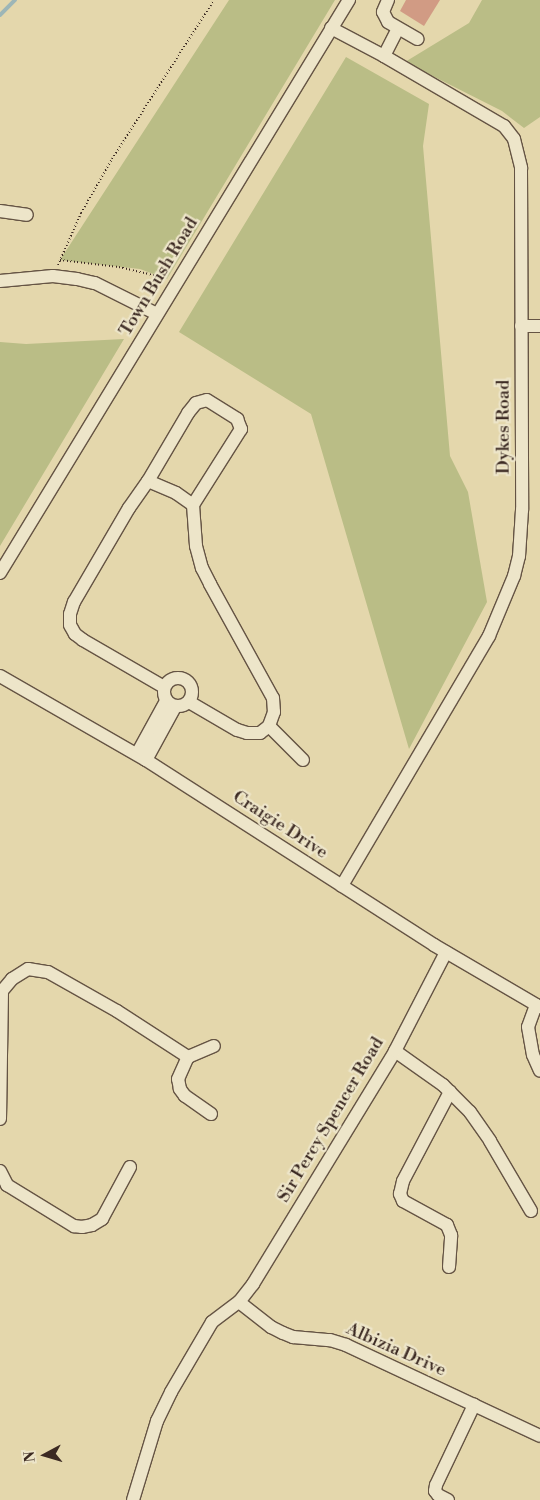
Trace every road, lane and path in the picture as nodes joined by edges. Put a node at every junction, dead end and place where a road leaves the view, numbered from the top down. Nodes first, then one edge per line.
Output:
1 (214, 0) edge
2 (349, 0) edge
3 (388, 0) edge
4 (331, 28) junction
5 (398, 29) junction
6 (418, 39) dead end
7 (384, 56) junction
8 (0, 211) edge
9 (27, 215) dead end
10 (60, 260) junction
11 (53, 276) junction
12 (166, 279) dead end
13 (0, 282) edge
14 (157, 314) junction
15 (521, 326) junction
16 (540, 326) edge
17 (148, 482) junction
18 (193, 505) junction
19 (0, 573) edge
20 (0, 676) edge
21 (164, 687) junction
22 (189, 702) junction
23 (170, 704) junction
24 (269, 726) junction
25 (141, 757) junction
26 (303, 760) dead end
27 (342, 886) junction
28 (434, 945) junction
29 (446, 952) junction
30 (438, 966) junction
31 (538, 1006) edge
32 (214, 1046) dead end
33 (395, 1051) junction
34 (188, 1056) junction
35 (540, 1071) edge
36 (1, 1075) edge
37 (450, 1092) junction
38 (211, 1114) dead end
39 (0, 1119) edge
40 (130, 1167) dead end
41 (0, 1171) edge
42 (531, 1211) dead end
43 (449, 1267) dead end
44 (239, 1302) junction
45 (474, 1405) junction
46 (540, 1436) edge
47 (133, 1500) edge
48 (448, 1500) edge

1 - 10 path
2 - 4 street, Town Bush Road
3 - 5 street
4 - 7 street, Dykes Road
4 - 14 street, Town Bush Road
5 - 6 street
5 - 7 street
7 - 15 street, Dykes Road
8 - 9 street
10 - 11 path
10 - 12 path
11 - 13 street
11 - 14 street
14 - 19 street, Town Bush Road
15 - 16 street
15 - 27 street, Dykes Road
17 - 18 street
17 - 18 street
17 - 21 street
18 - 24 street
20 - 25 street, Craigie Drive
21 - 22 street
21 - 23 street
22 - 23 street
22 - 24 street
23 - 25 street
24 - 26 street
25 - 27 street, Craigie Drive
27 - 28 street, Craigie Drive
28 - 29 street, Craigie Drive
28 - 30 street
29 - 30 street, Sir Percy Spencer Road
29 - 31 street, Craigie Drive
30 - 33 street, Sir Percy Spencer Road
31 - 35 street
32 - 34 street
33 - 37 street
33 - 44 street, Sir Percy Spencer Road
34 - 36 street
34 - 38 street
36 - 39 street
37 - 42 street
37 - 43 street
40 - 41 street
44 - 45 street, Albizia Drive
44 - 47 street, Sir Percy Spencer Road
45 - 46 street, Albizia Drive
45 - 48 street

